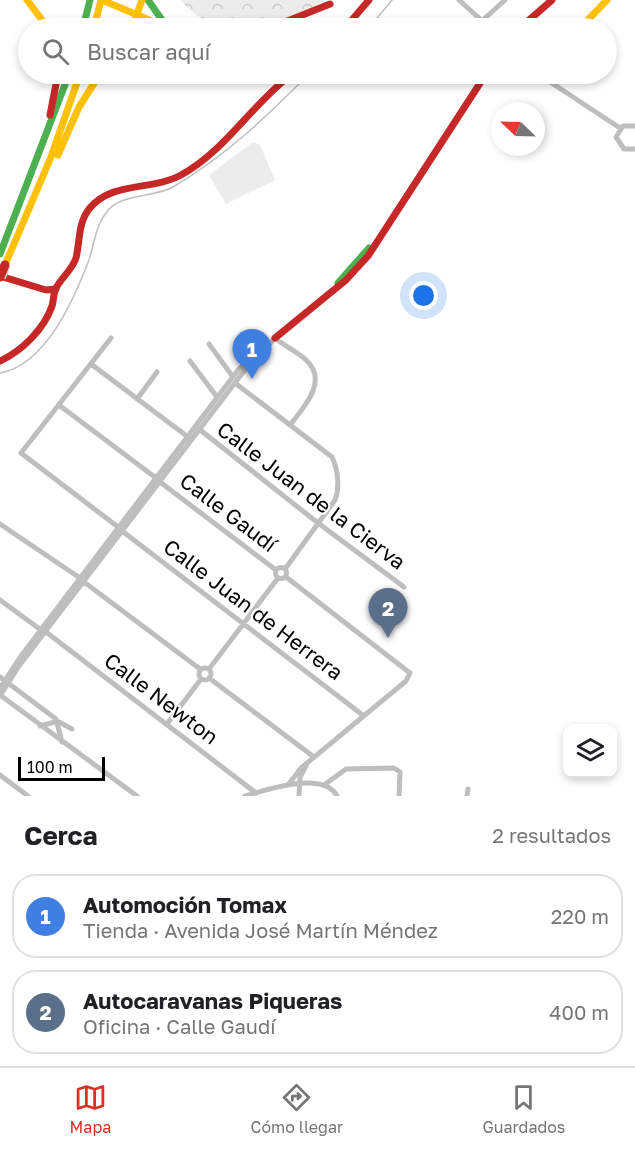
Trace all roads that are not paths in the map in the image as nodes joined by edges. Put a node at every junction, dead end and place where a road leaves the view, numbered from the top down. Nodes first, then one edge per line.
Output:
1 (27, 0) edge
2 (90, 0) edge
3 (101, 0) edge
4 (142, 0) edge
5 (148, 0) edge
6 (369, 0) edge
7 (459, 0) edge
8 (474, 0) edge
9 (505, 0) edge
10 (552, 0) edge
11 (607, 0) edge
12 (333, 2) edge
13 (467, 6) junction
14 (138, 15) junction
15 (40, 18) edge
16 (85, 18) edge
17 (96, 18) edge
18 (137, 18) edge
19 (145, 18) edge
20 (161, 18) edge
21 (294, 18) edge
22 (307, 18) edge
23 (354, 18) edge
24 (481, 18) edge
25 (485, 18) edge
26 (531, 18) edge
27 (590, 18) edge
28 (56, 84) edge
29 (65, 84) edge
30 (76, 84) edge
31 (94, 84) edge
32 (280, 84) edge
33 (480, 84) edge
34 (553, 84) edge
35 (635, 126) edge
36 (620, 128) junction
37 (45, 141) junction
38 (634, 149) edge
39 (635, 158) edge
40 (41, 183) junction
41 (0, 254) edge
42 (0, 277) edge
43 (56, 289) junction
44 (111, 338) dead end
45 (275, 338) junction
46 (209, 344) dead end
47 (0, 361) edge
48 (190, 361) dead end
49 (91, 364) junction
50 (158, 372) dead end
51 (234, 380) junction
52 (218, 397) junction
53 (137, 399) junction
54 (59, 405) junction
55 (290, 425) junction
56 (200, 429) junction
57 (188, 437) junction
58 (182, 452) junction
59 (158, 480) junction
60 (318, 523) junction
61 (0, 524) edge
62 (120, 529) junction
63 (285, 569) junction
64 (276, 570) junction
65 (286, 577) junction
66 (278, 578) junction
67 (82, 580) junction
68 (404, 587) dead end
69 (0, 600) edge
70 (243, 624) junction
71 (43, 631) junction
72 (200, 669) junction
73 (209, 669) junction
74 (209, 678) junction
75 (201, 679) junction
76 (4, 680) edge
77 (0, 688) edge
78 (0, 695) edge
79 (364, 716) junction
80 (55, 720) junction
81 (168, 724) junction
82 (40, 726) junction
83 (72, 729) dead end
84 (62, 742) junction
85 (314, 758) junction
86 (307, 764) junction
87 (0, 776) edge
88 (299, 783) junction
89 (288, 784) junction
90 (324, 785) junction
91 (468, 789) dead end
92 (256, 793) junction
93 (28, 796) edge
94 (137, 796) edge
95 (245, 796) edge
96 (298, 796) edge
97 (337, 796) edge
98 (399, 796) edge
99 (467, 796) edge

1 - 15 main road
2 - 16 main road
3 - 14 main road
3 - 17 main road
4 - 14 main road
5 - 20 main road
6 - 23 main road
7 - 13 street
8 - 13 street
9 - 25 street
10 - 26 main road
11 - 27 main road
12 - 21 main road
12 - 22 main road
13 - 24 street
14 - 18 main road
14 - 19 main road
28 - 37 main road
29 - 37 main road
30 - 40 main road
31 - 40 main road
32 - 43 main road
33 - 45 main road
34 - 36 street
35 - 36 street
36 - 38 street
37 - 41 main road
38 - 39 street
40 - 42 main road, bridge
42 - 43 main road
43 - 47 main road
44 - 49 street
45 - 51 street
45 - 51 street
45 - 55 street
46 - 51 street
48 - 52 street
49 - 53 street
49 - 54 street
50 - 53 street
51 - 52 street
51 - 55 street
51 - 56 street
52 - 57 street
53 - 57 street
54 - 59 street, Calle Gaudí
54 - 62 street, Calle Juan de Herrera
55 - 60 street
56 - 58 street
56 - 60 street, Calle Juan de la Cierva
57 - 58 street
57 - 59 street
58 - 59 street
59 - 62 street
59 - 64 street, Calle Gaudí
60 - 63 street
60 - 68 street, Calle Juan de la Cierva
61 - 67 street
62 - 67 street
62 - 67 street
62 - 70 street, Calle Juan de Herrera
63 - 64 street
63 - 65 street
64 - 66 street
65 - 66 street
65 - 79 street, Calle Gaudí
66 - 70 street
67 - 71 street
67 - 72 street
69 - 71 street, Calle Newton
70 - 73 street
70 - 79 street, Calle Juan de Herrera
71 - 76 street
71 - 76 street
71 - 81 street, Calle Newton
72 - 73 street
72 - 75 street
73 - 74 street
74 - 75 street
74 - 85 street
75 - 81 street
76 - 77 street
76 - 78 street
76 - 80 street
78 - 82 street
79 - 85 street
80 - 82 street
80 - 83 street
80 - 84 street
81 - 92 street, Calle Newton
82 - 84 street
84 - 94 street
85 - 86 street
86 - 88 street
86 - 89 street
87 - 93 street
88 - 89 street
88 - 90 street
88 - 96 street
89 - 92 street
90 - 97 street
90 - 98 street
91 - 99 street
92 - 95 street

